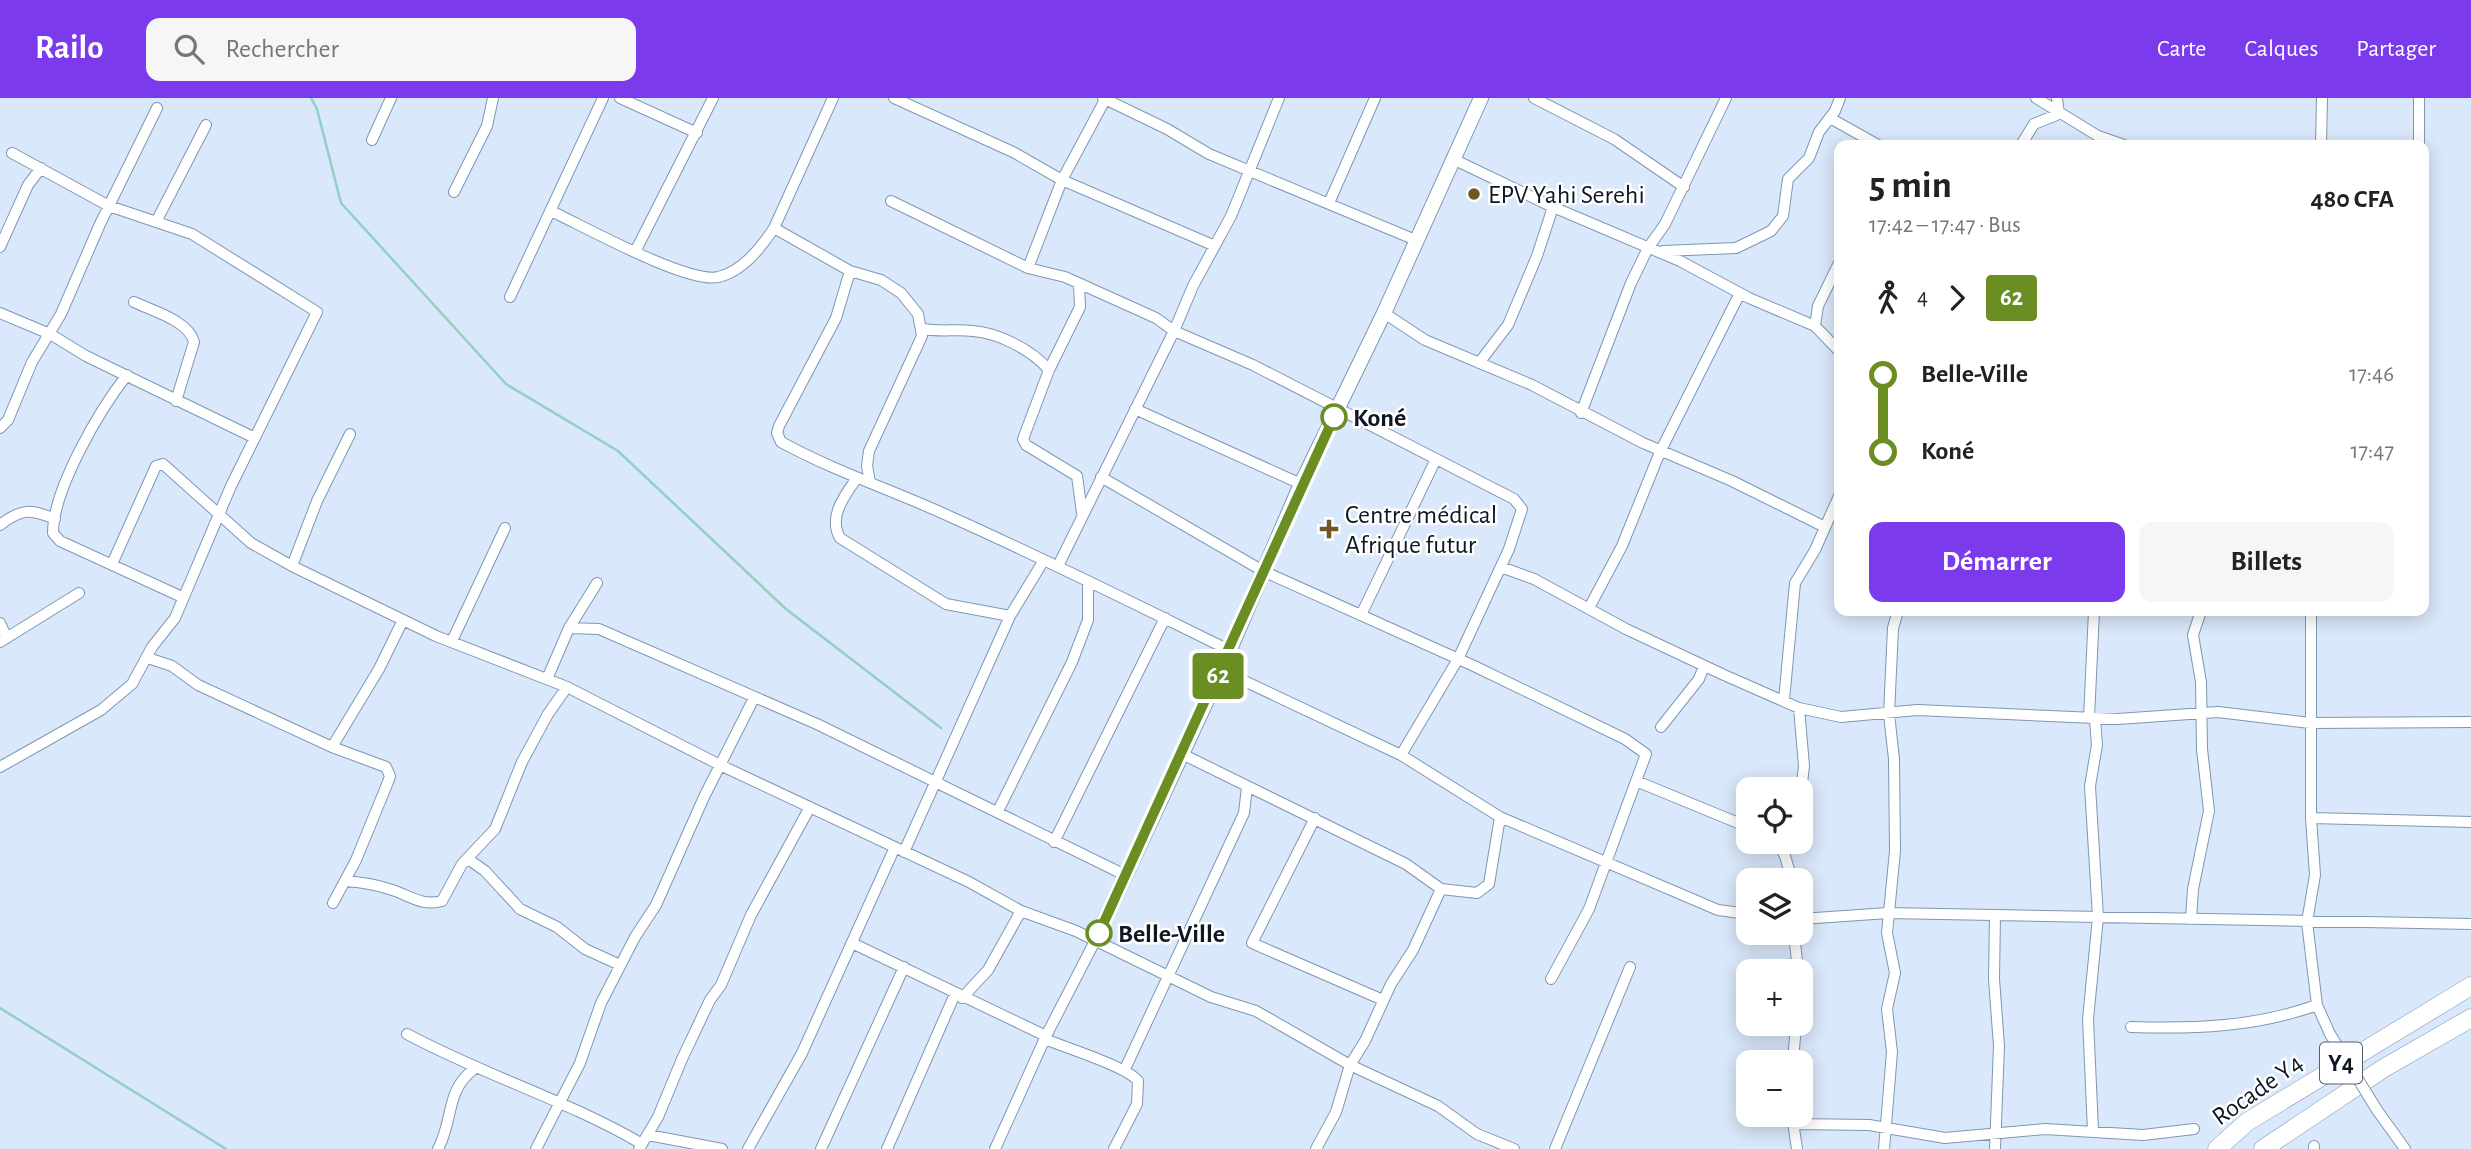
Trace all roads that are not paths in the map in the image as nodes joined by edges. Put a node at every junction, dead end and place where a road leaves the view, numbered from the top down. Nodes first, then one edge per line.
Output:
1 (391, 98) edge
2 (493, 98) edge
3 (603, 98) edge
4 (620, 98) edge
5 (713, 98) edge
6 (834, 98) edge
7 (894, 98) edge
8 (1105, 98) edge
9 (1279, 98) edge
10 (1376, 98) edge
11 (1481, 98) edge
12 (1534, 98) edge
13 (1726, 98) edge
14 (1840, 98) edge
15 (2036, 98) edge
16 (2057, 98) edge
17 (2322, 98) edge
18 (2419, 98) edge
19 (157, 108) dead end
20 (2059, 114) junction
21 (1830, 118) junction
22 (206, 125) dead end
23 (697, 133) junction
24 (372, 140) dead end
25 (1869, 140) edge
26 (2024, 140) edge
27 (2110, 140) edge
28 (2321, 140) edge
29 (2420, 140) edge
30 (12, 153) dead end
31 (1455, 160) junction
32 (41, 168) junction
33 (1250, 169) junction
34 (1062, 180) junction
35 (1684, 187) junction
36 (454, 192) dead end
37 (891, 201) dead end
38 (1329, 203) junction
39 (109, 206) junction
40 (1552, 207) junction
41 (553, 212) junction
42 (156, 222) junction
43 (774, 228) junction
44 (1418, 241) junction
45 (1215, 246) junction
46 (0, 247) edge
47 (636, 250) junction
48 (1653, 250) junction
49 (1028, 268) junction
50 (850, 271) junction
51 (1834, 273) edge
52 (1079, 285) junction
53 (1740, 293) junction
54 (510, 297) dead end
55 (134, 302) dead end
56 (0, 313) edge
57 (1384, 313) junction
58 (1815, 326) junction
59 (923, 329) junction
60 (1174, 331) junction
61 (50, 334) junction
62 (1834, 346) edge
63 (1479, 363) junction
64 (1049, 370) junction
65 (127, 375) junction
66 (176, 401) junction
67 (1135, 409) junction
68 (1337, 410) junction
69 (1581, 413) junction
70 (0, 428) edge
71 (350, 435) dead end
72 (255, 438) junction
73 (1660, 452) junction
74 (1436, 460) junction
75 (1101, 477) junction
76 (857, 478) junction
77 (870, 482) junction
78 (1301, 484) junction
79 (1834, 505) edge
80 (218, 515) junction
81 (1082, 515) junction
82 (55, 519) junction
83 (0, 525) edge
84 (1823, 526) junction
85 (505, 528) dead end
86 (1044, 560) junction
87 (112, 564) junction
88 (292, 566) junction
89 (1058, 566) junction
90 (1501, 567) junction
91 (1263, 571) junction
92 (1088, 581) junction
93 (597, 583) dead end
94 (79, 593) dead end
95 (182, 597) junction
96 (1589, 608) junction
97 (1361, 615) junction
98 (1010, 616) junction
99 (1897, 616) edge
100 (2094, 616) edge
101 (2199, 616) edge
102 (2311, 616) edge
103 (1165, 618) junction
104 (402, 620) junction
105 (0, 623) edge
106 (569, 628) junction
107 (4, 640) edge
108 (452, 641) junction
109 (1229, 650) junction
110 (148, 658) junction
111 (1458, 659) junction
112 (1704, 666) junction
113 (1221, 670) junction
114 (547, 679) junction
115 (567, 687) junction
116 (754, 698) junction
117 (1784, 700) junction
118 (1799, 708) junction
119 (2202, 712) junction
120 (1889, 714) junction
121 (2092, 718) junction
122 (2471, 722) edge
123 (2311, 723) junction
124 (1661, 727) dead end
125 (332, 747) junction
126 (1182, 754) junction
127 (1401, 755) junction
128 (720, 765) junction
129 (0, 767) edge
130 (1803, 777) edge
131 (1636, 781) junction
132 (936, 784) junction
133 (1247, 787) junction
134 (810, 807) junction
135 (998, 811) junction
136 (1500, 817) junction
137 (1315, 818) junction
138 (2311, 818) junction
139 (1736, 822) edge
140 (2471, 822) edge
141 (1054, 842) junction
142 (900, 849) junction
143 (468, 859) junction
144 (1606, 863) junction
145 (1125, 875) junction
146 (345, 881) junction
147 (1441, 889) junction
148 (333, 903) dead end
149 (1021, 911) junction
150 (1736, 912) edge
151 (1888, 912) junction
152 (1995, 915) junction
153 (2098, 916) junction
154 (1813, 917) edge
155 (2191, 919) junction
156 (2307, 922) junction
157 (2471, 924) edge
158 (1095, 941) junction
159 (852, 943) junction
160 (620, 965) junction
161 (904, 967) junction
162 (1630, 967) dead end
163 (1166, 977) junction
164 (1551, 979) dead end
165 (2471, 986) edge
166 (959, 996) junction
167 (1383, 1000) junction
168 (2317, 1005) junction
169 (2471, 1018) edge
170 (2131, 1027) dead end
171 (407, 1034) dead end
172 (1046, 1037) junction
173 (1350, 1065) junction
174 (474, 1069) junction
175 (1125, 1069) junction
176 (560, 1104) junction
177 (1813, 1121) edge
178 (1794, 1127) edge
179 (1887, 1127) junction
180 (2194, 1129) dead end
181 (2093, 1131) junction
182 (1995, 1132) junction
183 (643, 1143) edge
184 (1318, 1148) edge
185 (438, 1149) edge
186 (536, 1149) edge
187 (722, 1149) edge
188 (748, 1149) edge
189 (821, 1149) edge
190 (887, 1149) edge
191 (995, 1149) edge
192 (1114, 1149) edge
193 (1514, 1149) edge
194 (1555, 1149) edge
195 (1797, 1149) edge
196 (1884, 1149) edge
197 (1995, 1149) edge
198 (2217, 1149) edge
199 (2263, 1149) edge
200 (2405, 1149) edge

1 - 24 street
2 - 36 street
3 - 41 street
4 - 23 street
5 - 23 street
6 - 43 street
7 - 34 street
8 - 33 street
8 - 34 street
9 - 33 street
10 - 38 street
11 - 31 street
12 - 35 street
13 - 35 street
14 - 21 street
15 - 20 street
16 - 20 street
17 - 28 street
18 - 29 street
19 - 39 street
20 - 26 street
20 - 27 street
21 - 25 street
21 - 48 street
22 - 42 street
23 - 47 street
30 - 32 street
31 - 40 street
31 - 44 street
32 - 39 street
32 - 46 street
33 - 38 street
33 - 45 street
34 - 45 street
34 - 49 street
35 - 48 street
37 - 49 street
38 - 44 street
39 - 42 street
39 - 61 street
40 - 48 street
40 - 63 street
41 - 47 street
41 - 54 street
42 - 72 street
43 - 47 street
43 - 50 street
44 - 57 street
45 - 60 street
48 - 53 street
48 - 69 street
49 - 52 street
50 - 59 street
50 - 76 street
51 - 58 street
52 - 60 street
52 - 64 street
53 - 58 street
53 - 73 street
55 - 66 street
56 - 61 street
57 - 63 street
57 - 68 street
58 - 62 street
59 - 64 street
59 - 77 street
60 - 67 street
60 - 68 street
61 - 65 street
61 - 70 street
63 - 69 street
64 - 81 street
65 - 66 street
65 - 82 street
66 - 72 street
67 - 75 street
67 - 78 street
68 - 74 street
68 - 78 street
69 - 73 street
71 - 88 street
72 - 80 street
73 - 84 street
73 - 96 street
74 - 90 street
74 - 97 street
75 - 81 street
75 - 91 street
76 - 77 street
76 - 98 street
77 - 86 street
78 - 91 street
79 - 84 street
80 - 87 street
80 - 88 street
80 - 95 street
81 - 89 street
82 - 83 street
82 - 87 street
84 - 117 street
85 - 108 street
86 - 89 street
86 - 98 street
87 - 95 street
88 - 104 street
89 - 92 street
90 - 96 street
90 - 111 street
91 - 97 street
91 - 109 street
92 - 103 street
92 - 135 street
93 - 106 street
94 - 107 street
95 - 110 street
96 - 112 street
97 - 111 street
98 - 132 street
99 - 120 street
100 - 121 street
101 - 119 street
102 - 123 street
103 - 109 street
103 - 141 street
104 - 108 street
104 - 125 street
105 - 107 street
106 - 114 street
106 - 116 street
108 - 114 street
109 - 113 street
110 - 125 street
110 - 129 street
111 - 127 street
111 - 131 street
112 - 117 street
112 - 124 street
113 - 126 street
113 - 127 street
114 - 115 street
115 - 128 street
115 - 143 street
116 - 128 street
116 - 132 street
117 - 118 street
118 - 120 street
118 - 130 street
119 - 121 street
119 - 123 street
119 - 155 street
120 - 121 street
120 - 151 street
121 - 153 street
122 - 123 street
123 - 138 street
125 - 146 street
126 - 133 street
126 - 145 street
127 - 136 street
128 - 134 street
128 - 160 street
131 - 139 street
131 - 144 street
132 - 135 street
132 - 142 street
133 - 137 street
133 - 163 street
134 - 142 street
134 - 183 street
135 - 141 street
136 - 144 street
136 - 147 street
137 - 147 street
137 - 167 street
138 - 140 street
138 - 156 street
141 - 145 street
142 - 149 street
142 - 159 street
143 - 146 street
143 - 160 street
144 - 150 street
144 - 164 street
145 - 158 street
146 - 148 street
147 - 167 street
149 - 158 street
149 - 166 street
151 - 152 street
151 - 154 street
151 - 179 street
152 - 153 street
152 - 182 street
153 - 155 street
153 - 181 street
155 - 156 street
156 - 157 street
156 - 168 street
158 - 163 street
158 - 172 street
159 - 161 street
159 - 188 street
160 - 176 street
161 - 166 street
161 - 189 street
162 - 194 street
163 - 173 street
163 - 175 street
165 - 198 highway, Rocade Y4 / Y4
166 - 172 street
166 - 190 street
167 - 173 street
168 - 170 street
168 - 200 street, bridge
169 - 199 highway, Rocade Y4 / Y4
171 - 174 street
172 - 175 street
172 - 191 street
173 - 184 street
173 - 193 street
174 - 176 street
174 - 185 street
175 - 192 street
176 - 183 street
176 - 186 street
177 - 179 street
178 - 195 street
179 - 182 street
179 - 196 street
180 - 181 street
181 - 182 street
182 - 197 street
183 - 187 street

